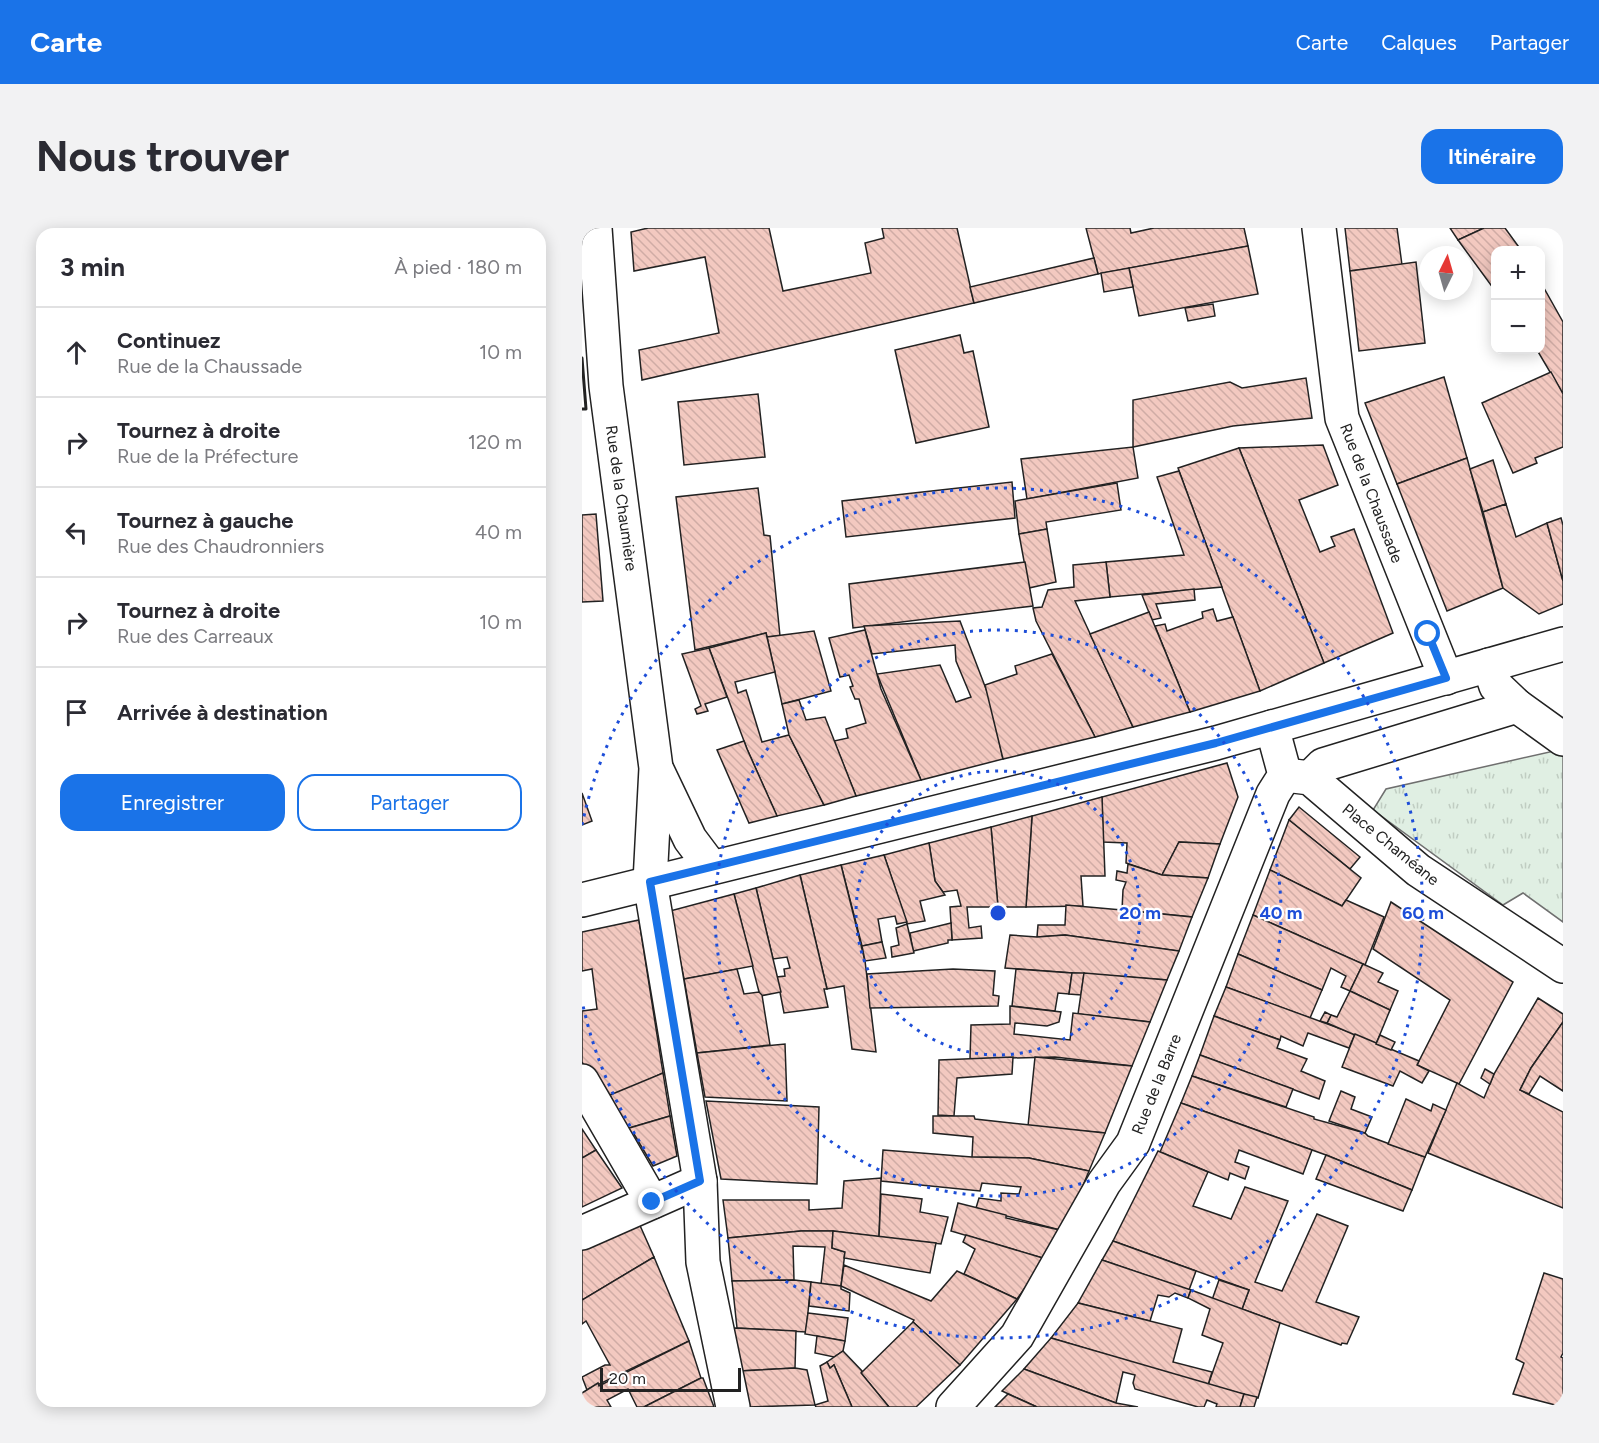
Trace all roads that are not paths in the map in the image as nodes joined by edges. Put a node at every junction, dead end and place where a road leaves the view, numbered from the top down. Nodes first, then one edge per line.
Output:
1 (595, 228) edge
2 (1318, 228) edge
3 (1563, 644) edge
4 (1489, 665) junction
5 (1446, 678) junction
6 (1517, 706) junction
7 (1272, 727) junction
8 (1563, 739) edge
9 (656, 768) junction
10 (1298, 777) junction
11 (711, 867) junction
12 (650, 882) junction
13 (582, 900) edge
14 (1563, 966) edge
15 (582, 1081) edge
16 (700, 1181) junction
17 (652, 1202) junction
18 (582, 1233) edge
19 (733, 1407) edge
20 (953, 1407) edge

1 - 9 street, Rue de la Chaumière
2 - 5 street, Rue de la Chaussade
3 - 4 street
4 - 5 street
4 - 6 street
5 - 7 street
6 - 8 street
6 - 10 street
7 - 10 street
7 - 11 street
9 - 11 street, Rue de la Chaumière
9 - 12 street, Rue de la Chaumière
10 - 14 street, Place Chaméane
10 - 20 street, Rue de la Barre
11 - 12 street
12 - 13 street
12 - 16 street, Rue de la Chaumière
15 - 17 street
16 - 17 street
16 - 19 street, Rue de la Chaumière
17 - 18 street

